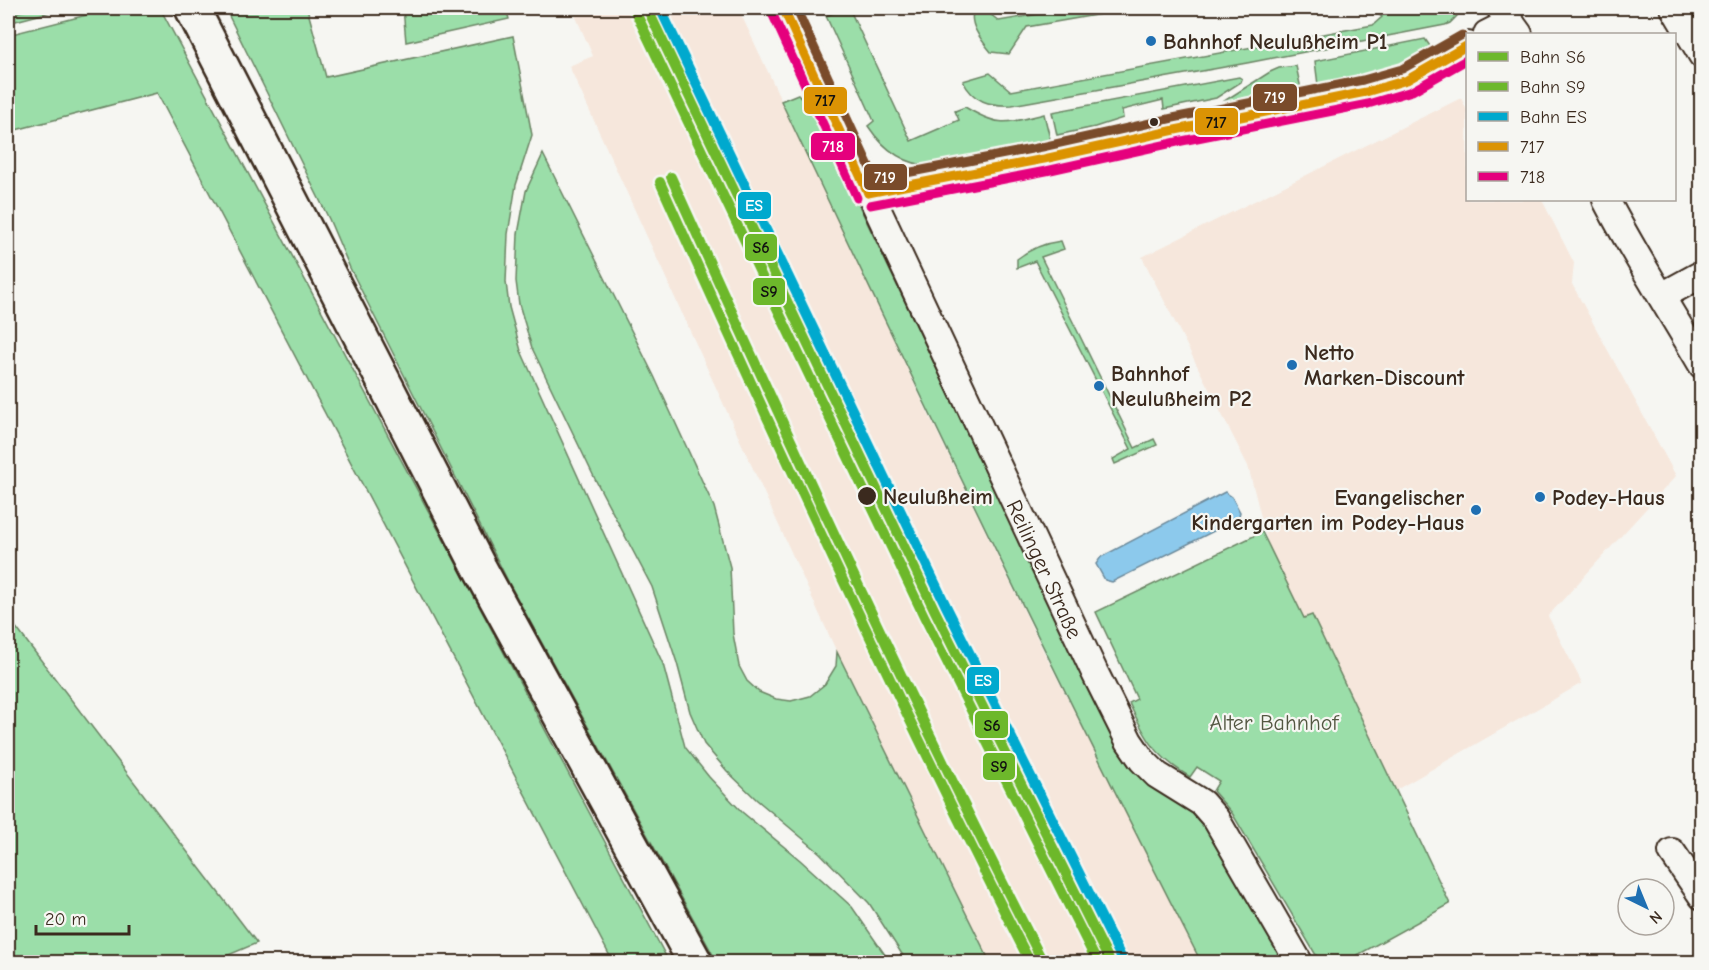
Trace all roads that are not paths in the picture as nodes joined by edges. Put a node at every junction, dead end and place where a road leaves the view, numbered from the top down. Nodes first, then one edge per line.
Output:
1 (192, 8) edge
2 (783, 8) edge
3 (1674, 8) edge
4 (1510, 21) edge
5 (1489, 33) edge
6 (1466, 46) edge
7 (1701, 55) edge
8 (868, 193) junction
9 (1607, 201) edge
10 (1701, 274) edge
11 (1662, 296) junction
12 (1701, 365) edge
13 (1672, 852) dead end
14 (1701, 897) edge
15 (695, 963) edge
16 (1299, 963) edge

1 - 15 main road
2 - 8 street, Reilinger Straße
3 - 7 street
4 - 5 street
6 - 8 street
8 - 16 street, Reilinger Straße
9 - 11 street
10 - 11 street
11 - 12 street
13 - 14 street

